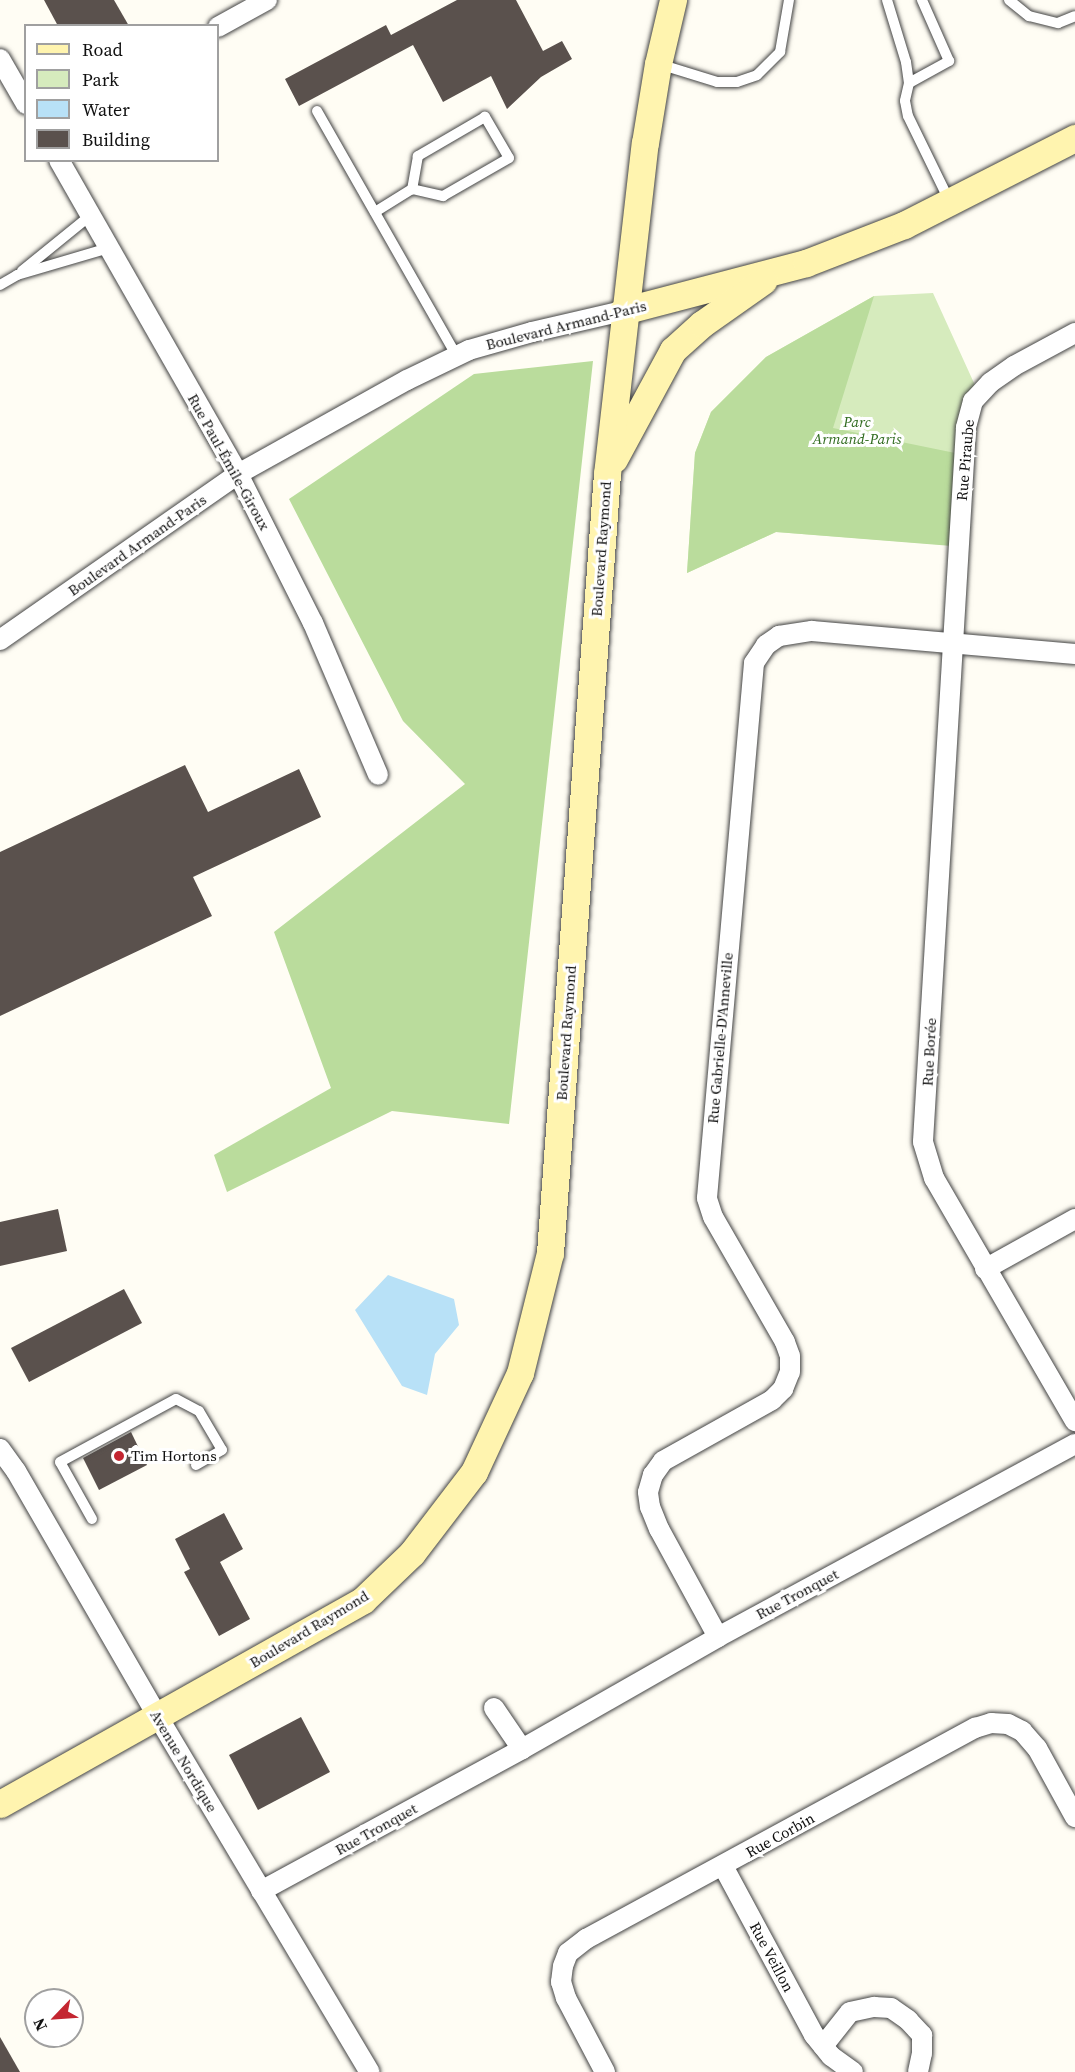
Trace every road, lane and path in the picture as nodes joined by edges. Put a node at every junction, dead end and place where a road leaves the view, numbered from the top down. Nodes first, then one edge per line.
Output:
1 (267, 0) edge
2 (673, 0) edge
3 (789, 0) edge
4 (887, 0) edge
5 (922, 0) edge
6 (1009, 0) edge
7 (1075, 16) edge
8 (219, 26) edge
9 (0, 59) edge
10 (658, 64) junction
11 (909, 83) junction
12 (24, 101) edge
13 (317, 111) dead end
14 (1075, 138) edge
15 (60, 162) edge
16 (412, 189) junction
17 (951, 203) junction
18 (375, 212) junction
19 (91, 215) junction
20 (109, 248) junction
21 (776, 272) junction
22 (18, 275) junction
23 (0, 285) edge
24 (623, 311) junction
25 (1075, 333) edge
26 (457, 356) junction
27 (238, 474) junction
28 (607, 474) junction
29 (0, 640) edge
30 (953, 644) junction
31 (1075, 654) edge
32 (378, 775) dead end
33 (1075, 1219) edge
34 (985, 1269) junction
35 (1075, 1421) edge
36 (1075, 1444) edge
37 (0, 1449) edge
38 (196, 1465) dead end
39 (92, 1519) dead end
40 (718, 1637) junction
41 (494, 1708) dead end
42 (158, 1718) junction
43 (522, 1749) junction
44 (0, 1804) edge
45 (1075, 1817) edge
46 (723, 1866) junction
47 (261, 1892) junction
48 (823, 2046) junction
49 (370, 2072) edge
50 (605, 2072) edge
51 (852, 2072) edge
52 (918, 2072) edge

1 - 8 street
2 - 10 street, Boulevard Raymond
3 - 10 lane
4 - 11 lane
5 - 11 lane
6 - 7 lane
9 - 12 street
10 - 24 street, Boulevard Raymond
11 - 17 lane
13 - 18 lane
14 - 17 street, Boulevard Armand-Paris
15 - 19 street, Rue Paul-Émile-Giroux
16 - 16 lane
16 - 18 lane
17 - 21 street, Boulevard Armand-Paris
18 - 26 lane
19 - 20 street, Rue Paul-Émile-Giroux
19 - 22 lane
20 - 22 lane
20 - 27 street, Rue Paul-Émile-Giroux
21 - 24 street, Boulevard Armand-Paris
21 - 28 street
22 - 23 lane
24 - 26 street, Boulevard Armand-Paris
24 - 28 street, Boulevard Raymond
25 - 30 street, Rue Piraube
26 - 27 street, Boulevard Armand-Paris
27 - 29 street, Boulevard Armand-Paris
27 - 32 street, Rue Paul-Émile-Giroux
28 - 42 street, Boulevard Raymond
30 - 31 street, Rue Gabrielle-D'Anneville
30 - 34 street, Rue Borée
30 - 40 street, Rue Gabrielle-D'Anneville
33 - 34 street
34 - 35 street, Rue Borée
36 - 40 street, Rue Tronquet
37 - 42 street, Avenue Nordique
38 - 39 lane
40 - 43 street, Rue Tronquet
41 - 43 street
42 - 44 street, Boulevard Raymond
42 - 47 street, Avenue Nordique
43 - 47 street, Rue Tronquet
45 - 46 street, Rue Corbin
46 - 48 street, Rue Veillon
46 - 50 street, Rue Corbin
47 - 49 street, Avenue Nordique
48 - 51 street, Rue Veillon
48 - 52 street

